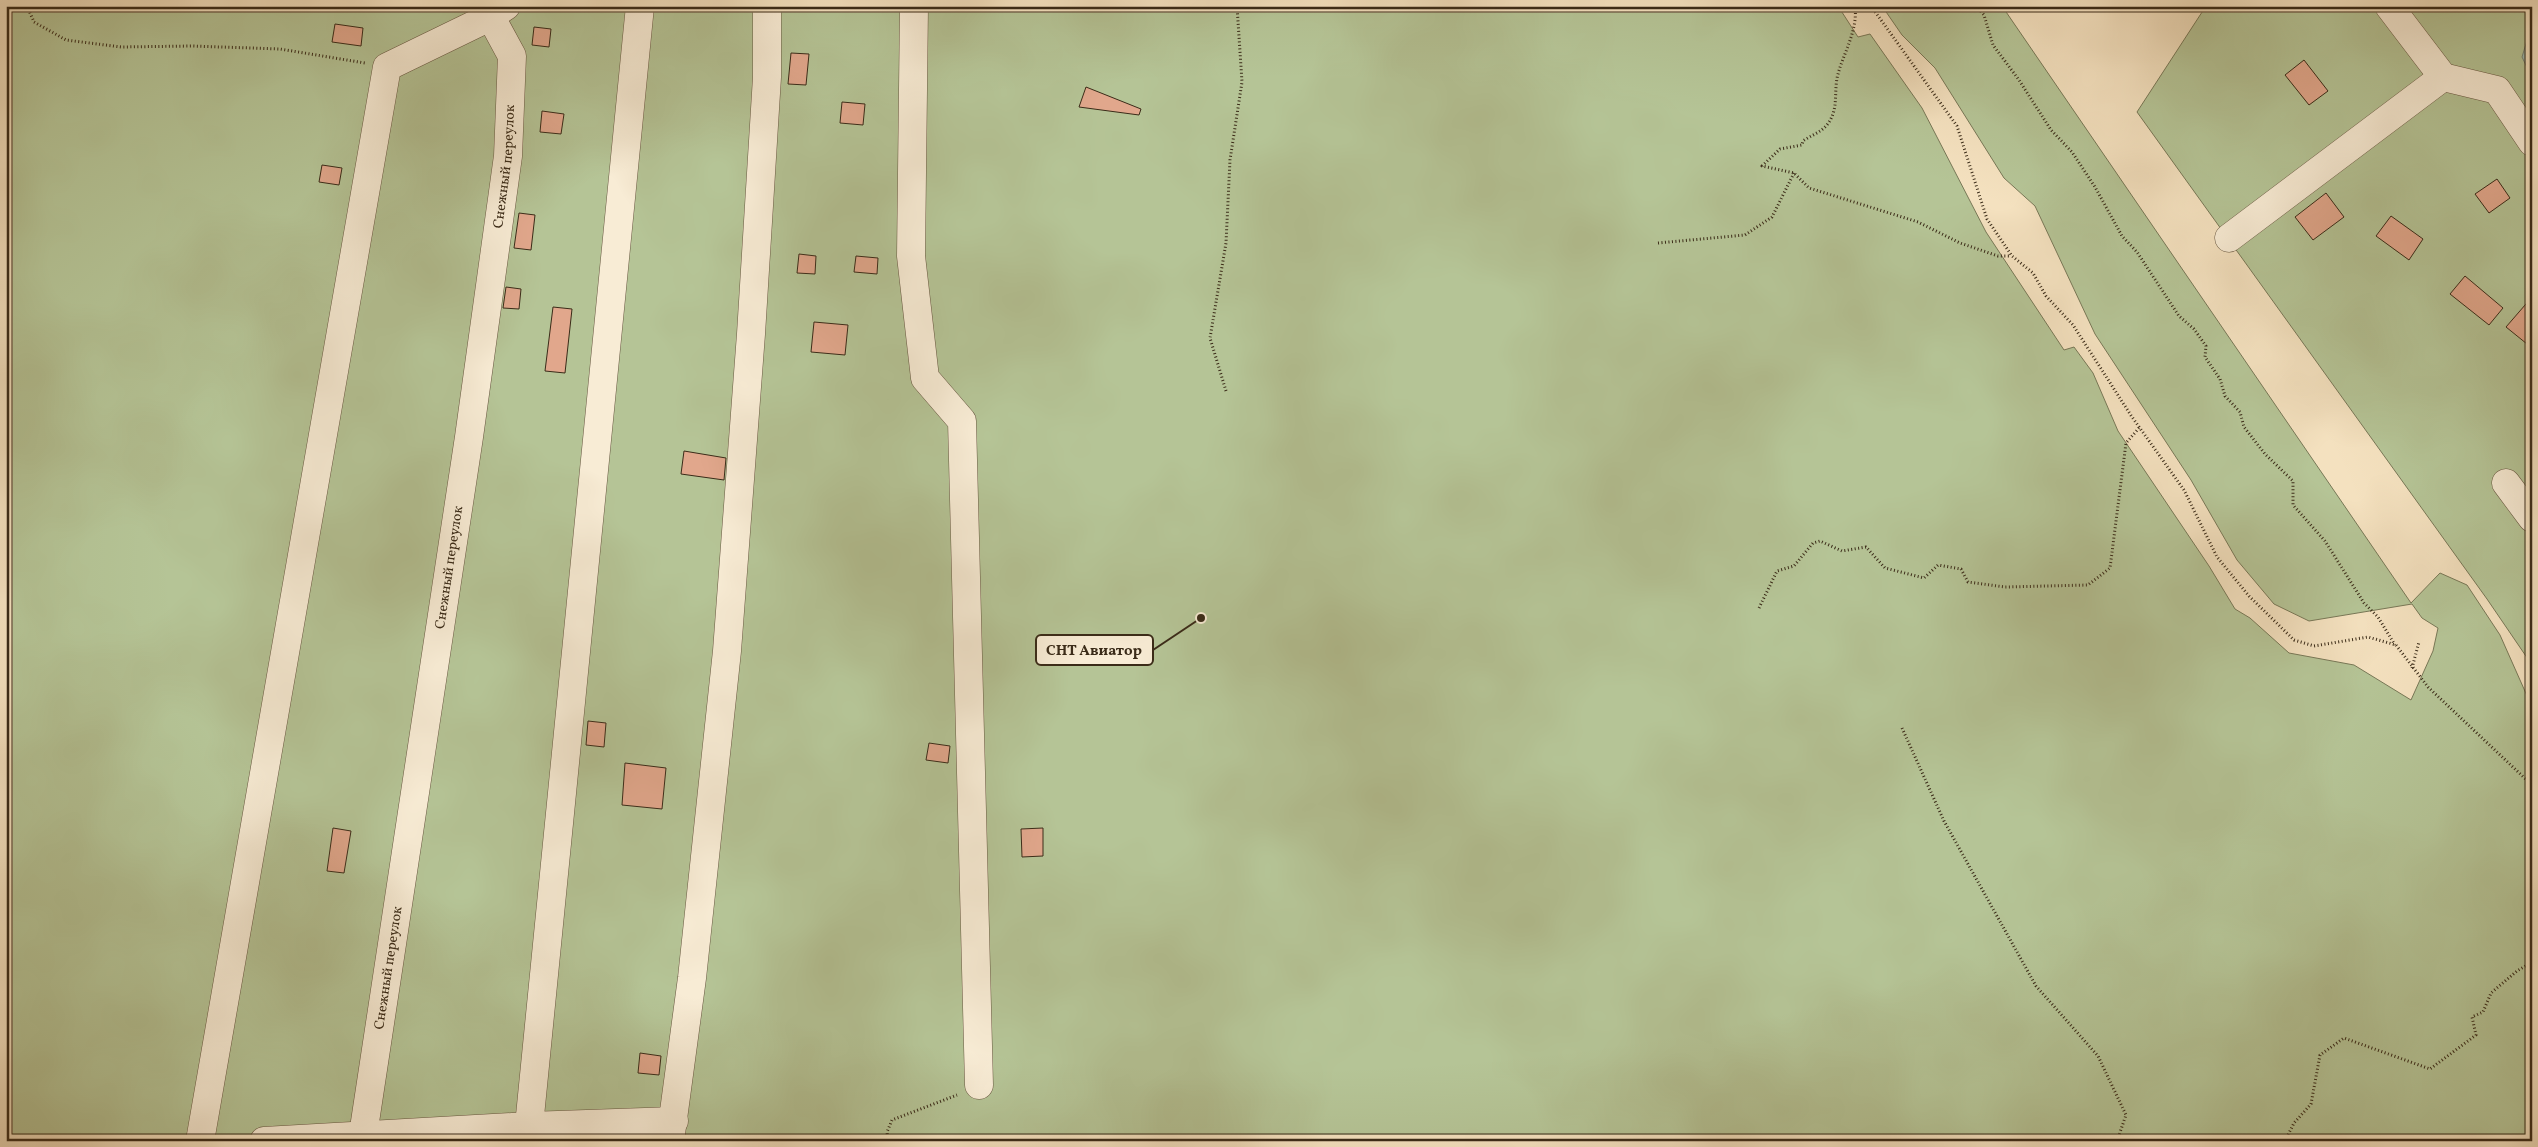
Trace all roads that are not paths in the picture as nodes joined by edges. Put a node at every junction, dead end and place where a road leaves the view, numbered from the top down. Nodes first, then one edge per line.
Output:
1 (640, 6) edge
2 (767, 6) edge
3 (914, 6) edge
4 (2389, 6) edge
5 (494, 10) edge
6 (2443, 77) junction
7 (2532, 142) edge
8 (2229, 238) dead end
9 (2506, 482) dead end
10 (2532, 518) edge
11 (980, 1085) road end
12 (529, 1126) junction
13 (672, 1131) edge
14 (363, 1135) junction
15 (200, 1141) edge
16 (264, 1141) edge

1 - 12 street
2 - 13 street
3 - 11 street
4 - 6 street
5 - 14 street, Снежный переулок
5 - 15 street
6 - 7 street
6 - 8 street
9 - 10 street
12 - 13 street
12 - 14 street
14 - 16 street

